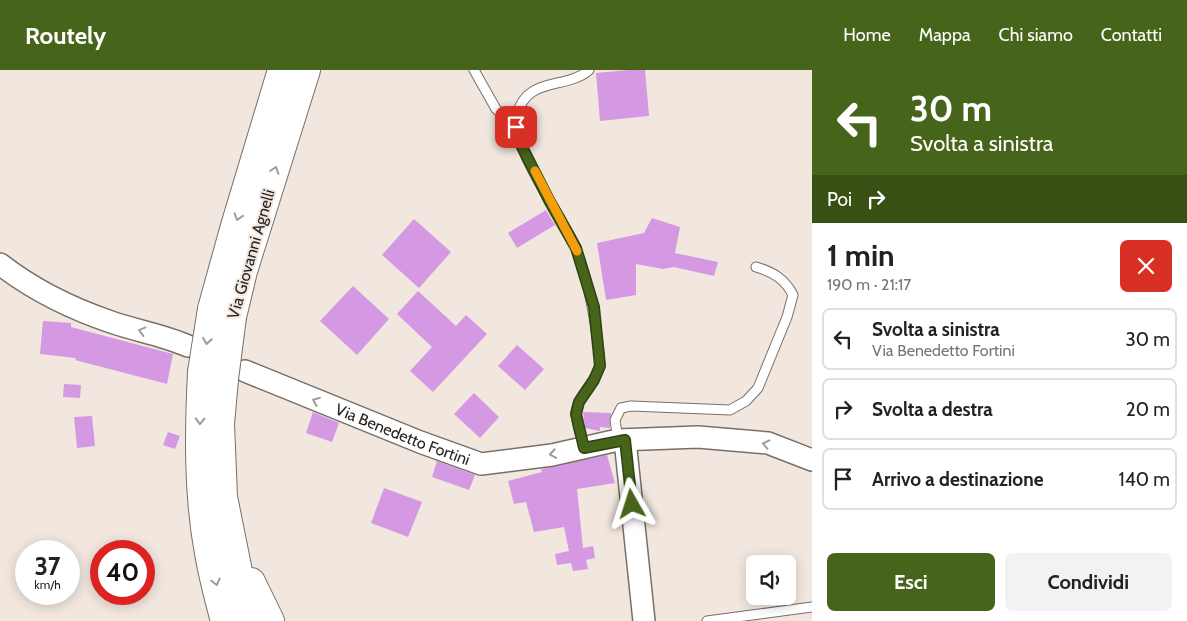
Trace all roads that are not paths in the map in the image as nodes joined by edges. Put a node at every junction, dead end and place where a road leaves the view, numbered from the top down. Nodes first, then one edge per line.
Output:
1 (282, 70) edge
2 (306, 70) edge
3 (474, 70) edge
4 (589, 70) edge
5 (516, 127) junction
6 (0, 264) edge
7 (756, 267) dead end
8 (222, 313) junction
9 (188, 346) dead end
10 (223, 374) junction
11 (622, 440) junction
12 (584, 448) junction
13 (812, 460) edge
14 (223, 497) junction
15 (812, 607) edge
16 (225, 621) edge
17 (248, 621) edge
18 (270, 621) edge
19 (644, 621) edge
20 (707, 621) edge

1 -> 8 highway, Via Giovanni Agnelli
8 -> 2 highway, Via Giovanni Agnelli
3 - 5 lane
4 - 5 lane
5 - 12 lane
9 -> 6 street
7 - 11 lane
8 - 10 highway, Via Giovanni Agnelli, bridge
12 -> 10 street, Via Benedetto Fortini
10 - 14 highway, Via Giovanni Agnelli
10 -> 16 highway, Via Giovanni Agnelli
11 - 12 street, Via Benedetto Fortini
13 -> 11 street, Via Benedetto Fortini
11 - 19 street
14 - 17 highway, Via Giovanni Agnelli
14 - 18 highway
15 - 20 lane

